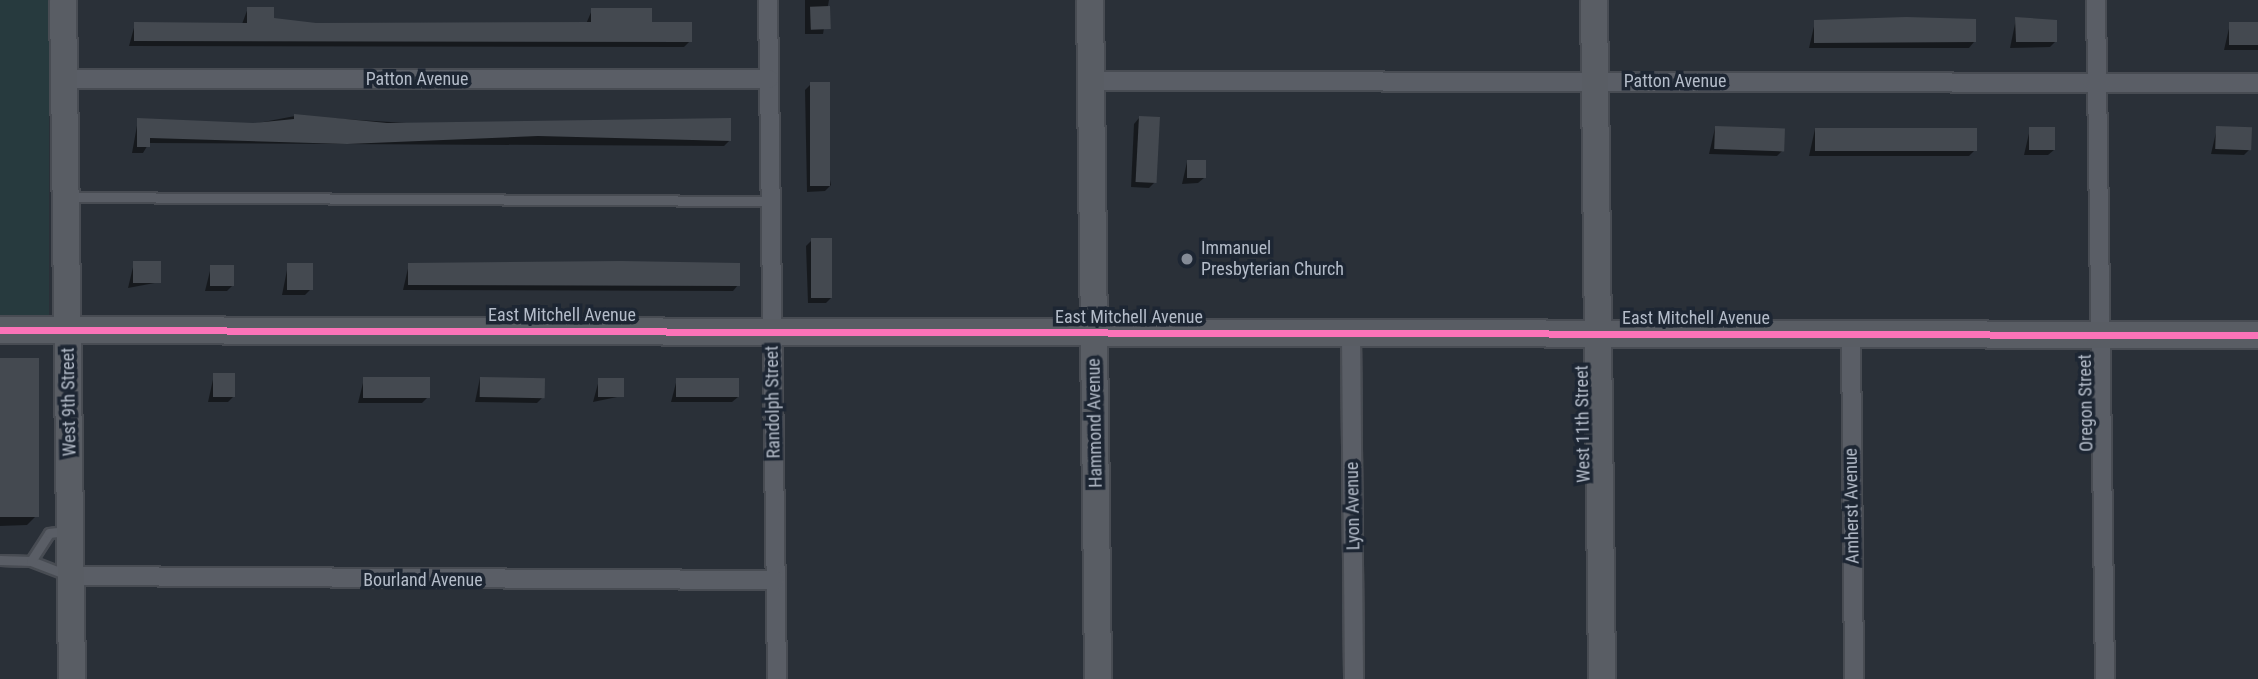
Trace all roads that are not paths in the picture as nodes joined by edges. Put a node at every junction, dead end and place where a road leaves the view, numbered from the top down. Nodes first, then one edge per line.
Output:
1 (63, 0) edge
2 (768, 0) edge
3 (1090, 0) edge
4 (1594, 0) edge
5 (2096, 0) edge
6 (64, 79) junction
7 (769, 79) junction
8 (1595, 80) junction
9 (1092, 81) junction
10 (2097, 83) junction
11 (2258, 83) edge
12 (67, 197) junction
13 (771, 201) junction
14 (0, 330) edge
15 (68, 330) junction
16 (772, 331) junction
17 (1094, 332) junction
18 (1351, 333) junction
19 (1598, 333) junction
20 (1851, 334) junction
21 (2101, 335) junction
22 (2258, 335) edge
23 (71, 531) junction
24 (0, 560) edge
25 (31, 561) junction
26 (71, 576) junction
27 (775, 580) junction
28 (72, 679) edge
29 (777, 679) edge
30 (1098, 679) edge
31 (1354, 679) edge
32 (1602, 679) edge
33 (1854, 679) edge
34 (2105, 679) edge

1 - 6 street, West 9th Street
2 - 7 street, Randolph Street
3 - 9 street, Hammond Avenue
4 - 8 street, West 11th Street
5 - 10 street, Oregon Street
6 - 7 street, Patton Avenue
6 - 12 street, West 9th Street
7 - 13 street, Randolph Street
8 - 9 street, Patton Avenue
8 - 10 street, Patton Avenue
8 - 19 street, West 11th Street
9 - 17 street, Hammond Avenue
10 - 11 street, Patton Avenue
10 - 21 street, Oregon Street
12 - 13 lane
12 - 15 street, West 9th Street
13 - 16 street, Randolph Street
14 - 15 street, East Mitchell Avenue
15 - 16 street, East Mitchell Avenue
15 - 23 street, West 9th Street
16 - 17 street, East Mitchell Avenue
16 - 27 street, Randolph Street
17 - 18 street, East Mitchell Avenue
17 - 30 street, Hammond Avenue
18 - 19 street, East Mitchell Avenue
18 - 31 street, Lyon Avenue
19 - 20 street, East Mitchell Avenue
19 - 32 street, West 11th Street
20 - 21 street, East Mitchell Avenue
20 - 33 street, Amherst Avenue
21 - 22 street, East Mitchell Avenue
21 - 34 street, Oregon Street
23 - 25 lane
23 - 26 street, West 9th Street
24 - 25 lane
25 - 26 lane
26 - 27 street, Bourland Avenue
26 - 28 street, West 9th Street
27 - 29 street, Randolph Street

